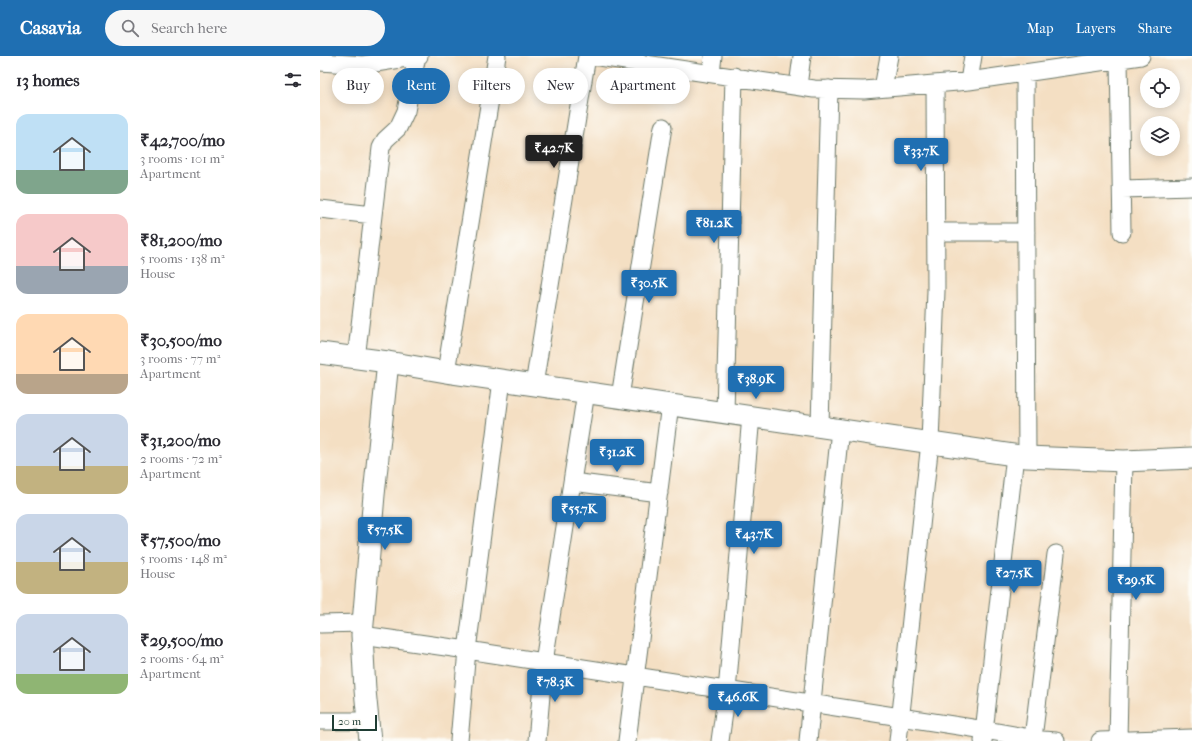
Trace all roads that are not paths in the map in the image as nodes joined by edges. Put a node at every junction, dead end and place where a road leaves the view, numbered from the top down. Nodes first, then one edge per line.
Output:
1 (498, 56) edge
2 (587, 56) edge
3 (592, 56) edge
4 (713, 56) edge
5 (802, 56) edge
6 (889, 56) edge
7 (973, 56) edge
8 (1141, 56) edge
9 (411, 57) edge
10 (624, 58) edge
11 (338, 60) edge
12 (1098, 60) edge
13 (1119, 60) junction
14 (320, 62) edge
15 (711, 73) junction
16 (1025, 73) junction
17 (734, 76) junction
18 (969, 81) junction
19 (935, 84) junction
20 (798, 86) junction
21 (883, 88) junction
22 (829, 89) junction
23 (663, 127) dead end
24 (1192, 187) edge
25 (1122, 189) junction
26 (320, 209) edge
27 (373, 214) junction
28 (936, 232) junction
29 (1026, 232) junction
30 (1122, 232) dead end
31 (320, 354) edge
32 (356, 359) junction
33 (388, 362) junction
34 (446, 372) junction
35 (502, 380) junction
36 (534, 385) junction
37 (586, 392) junction
38 (620, 397) junction
39 (670, 404) junction
40 (725, 412) junction
41 (751, 416) junction
42 (830, 428) junction
43 (930, 442) junction
44 (1021, 456) junction
45 (1192, 458) edge
46 (1124, 461) junction
47 (572, 482) junction
48 (659, 493) junction
49 (1056, 554) dead end
50 (320, 624) edge
51 (362, 629) junction
52 (467, 650) junction
53 (544, 662) junction
54 (636, 677) junction
55 (727, 691) junction
56 (812, 704) junction
57 (900, 717) junction
58 (320, 721) edge
59 (369, 731) edge
60 (984, 735) edge
61 (1033, 738) junction
62 (1192, 738) edge
63 (1118, 740) edge
64 (459, 741) edge
65 (537, 741) edge
66 (627, 741) edge
67 (720, 741) edge
68 (808, 741) edge
69 (898, 741) edge
70 (1056, 741) edge
71 (1100, 741) edge

1 - 34 street
2 - 36 street
3 - 10 street
4 - 15 street
5 - 20 street
6 - 21 street
7 - 18 street
8 - 13 street
9 - 11 street
9 - 27 street
10 - 15 street
11 - 14 street
12 - 13 street
12 - 16 street
13 - 25 street
15 - 17 street
16 - 18 street
16 - 29 street
17 - 20 street
17 - 40 street
18 - 19 street
19 - 21 street
19 - 28 street
20 - 22 street
21 - 22 street
22 - 42 street
23 - 38 street
24 - 25 street
25 - 30 street
26 - 27 street
27 - 32 street
28 - 29 street
28 - 43 street
29 - 44 street
31 - 32 street
32 - 33 street
33 - 34 street
33 - 51 street
34 - 35 street
35 - 36 street
35 - 52 street
36 - 37 street
37 - 38 street
37 - 47 street
38 - 39 street
39 - 40 street
39 - 48 street
40 - 41 street
41 - 42 street
41 - 55 street
42 - 43 street
42 - 56 street
43 - 44 street
43 - 57 street
44 - 46 street
44 - 60 street
45 - 46 street
46 - 63 street
47 - 48 street
47 - 53 street
48 - 54 street
49 - 61 street
50 - 51 street
51 - 52 street
51 - 59 street
52 - 53 street
52 - 64 street
53 - 54 street
53 - 65 street
54 - 55 street
54 - 66 street
55 - 56 street
55 - 67 street
56 - 57 street
56 - 68 street
57 - 60 street
57 - 69 street
58 - 59 street
60 - 61 street
61 - 70 street
62 - 63 street
63 - 71 street

